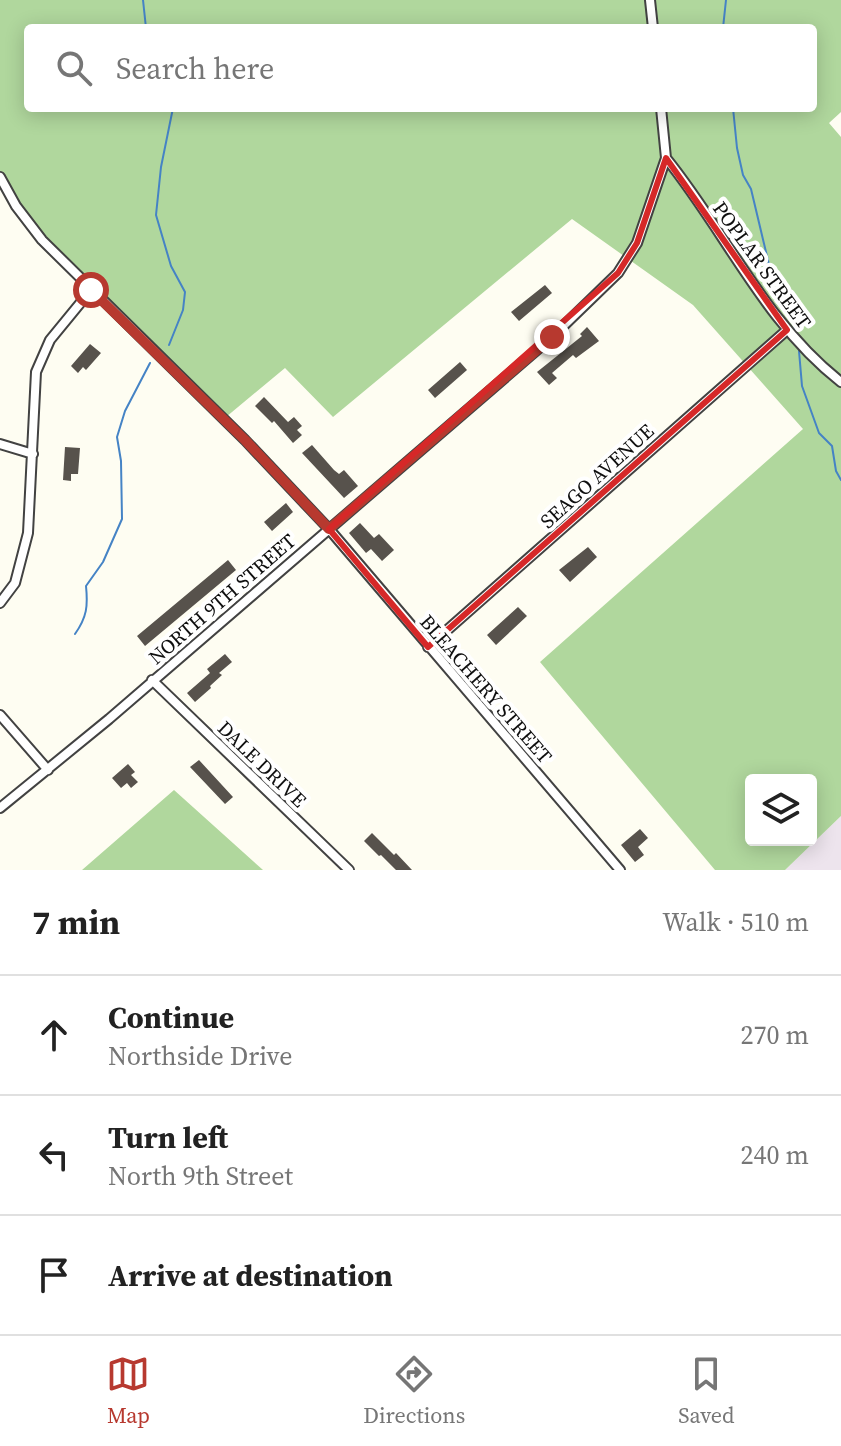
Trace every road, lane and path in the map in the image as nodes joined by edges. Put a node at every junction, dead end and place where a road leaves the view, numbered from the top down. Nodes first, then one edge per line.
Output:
1 (650, 0) edge
2 (653, 24) edge
3 (661, 112) edge
4 (666, 158) junction
5 (0, 177) edge
6 (91, 290) junction
7 (787, 330) junction
8 (841, 382) edge
9 (0, 444) edge
10 (33, 454) junction
11 (329, 529) junction
12 (0, 603) edge
13 (428, 647) junction
14 (152, 680) junction
15 (0, 715) edge
16 (48, 770) junction
17 (0, 808) edge
18 (349, 870) edge
19 (620, 870) edge

1 - 2 street
3 - 4 street, NORTH 9TH STREET
4 - 7 street, POPLAR STREET
4 - 11 street, NORTH 9TH STREET
5 - 6 street, BLEACHERY STREET
6 - 10 street
6 - 11 street, BLEACHERY STREET
7 - 8 street, POPLAR STREET
7 - 13 street, SEAGO AVENUE
9 - 10 street
10 - 12 street
11 - 13 street, BLEACHERY STREET
11 - 14 street, NORTH 9TH STREET
13 - 19 street, BLEACHERY STREET
14 - 16 street, NORTH 9TH STREET
14 - 18 street, DALE DRIVE
15 - 16 street
16 - 17 street, NORTH 9TH STREET

